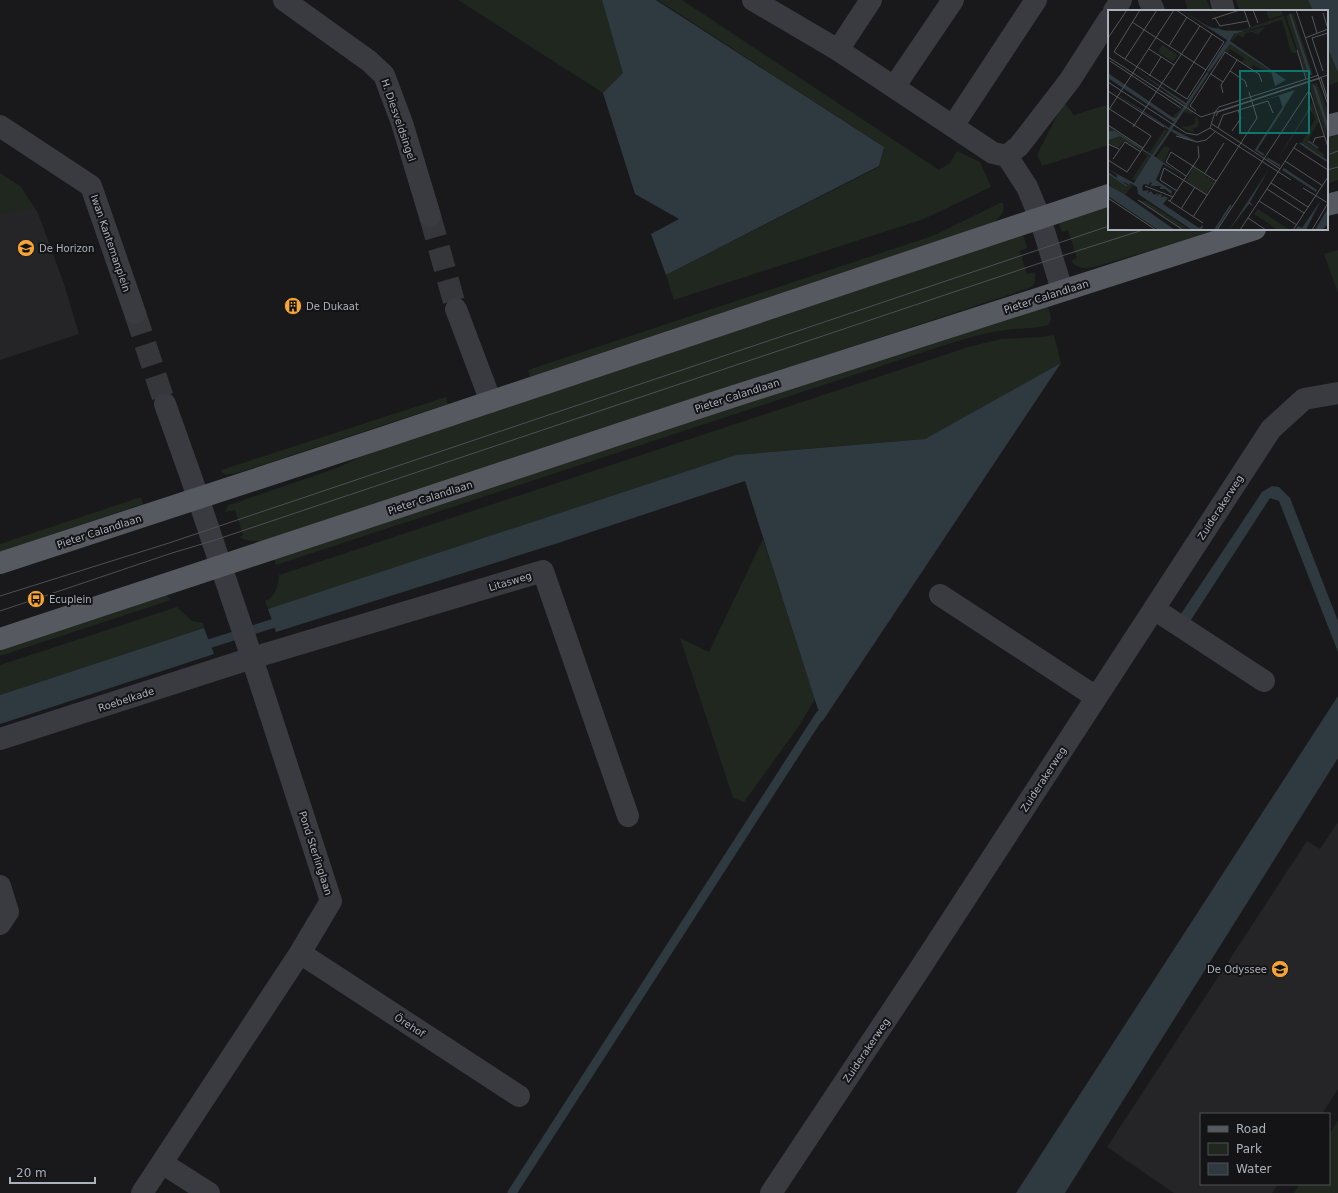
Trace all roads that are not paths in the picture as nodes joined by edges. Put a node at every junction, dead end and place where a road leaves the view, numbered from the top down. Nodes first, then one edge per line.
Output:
1 (284, 0) edge
2 (753, 0) edge
3 (871, 0) edge
4 (952, 0) edge
5 (1036, 0) edge
6 (1121, 0) edge
7 (1149, 0) edge
8 (1221, 0) edge
9 (783, 8) edge
10 (1115, 10) edge
11 (1154, 10) edge
12 (1224, 10) edge
13 (1108, 21) edge
14 (838, 50) junction
15 (894, 87) junction
16 (1338, 123) edge
17 (0, 126) edge
18 (953, 126) junction
19 (1328, 126) edge
20 (1007, 156) junction
21 (1108, 195) edge
22 (1338, 202) edge
23 (1328, 205) edge
24 (430, 216) tunnel mouth
25 (1040, 218) junction
26 (1252, 230) edge
27 (1062, 290) junction
28 (456, 309) tunnel mouth
29 (135, 313) tunnel mouth
30 (1338, 392) edge
31 (491, 402) junction
32 (165, 404) tunnel mouth
33 (198, 498) junction
34 (0, 563) edge
35 (222, 567) junction
36 (940, 595) dead end
37 (1154, 609) junction
38 (0, 639) edge
39 (250, 652) junction
40 (1264, 681) dead end
41 (1096, 697) junction
42 (0, 740) edge
43 (628, 816) dead end
44 (0, 886) edge
45 (0, 924) edge
46 (300, 953) junction
47 (519, 1096) dead end
48 (162, 1163) junction
49 (142, 1193) edge
50 (209, 1193) edge
51 (771, 1193) edge

1 - 24 street, H. Diesveldsingel
2 - 9 street
3 - 14 street
4 - 15 street
5 - 18 street
6 - 10 street
7 - 11 street
8 - 12 street
9 - 14 street
13 - 20 street
14 - 15 street
15 - 18 street
16 - 19 main road
17 - 29 street, Iwan Kantemanplein
18 - 20 street
20 - 25 street
21 - 25 main road, Pieter Calandlaan
22 - 23 main road
25 - 27 street
25 - 31 main road, Pieter Calandlaan
26 - 27 main road, Pieter Calandlaan
27 - 35 main road, Pieter Calandlaan
28 - 31 street
30 - 37 street, Zuiderakerweg
31 - 33 main road, Pieter Calandlaan
32 - 33 street
33 - 34 main road, Pieter Calandlaan
33 - 35 street
35 - 38 main road, Pieter Calandlaan
35 - 39 street, Pond Sterlinglaan
36 - 41 street
37 - 40 street
37 - 41 street, Zuiderakerweg
39 - 42 street, Roebelkade
39 - 43 street, Litasweg
39 - 46 street, Pond Sterlinglaan
41 - 51 street, Zuiderakerweg
44 - 45 street
46 - 47 street, Örehof
46 - 48 street, Pond Sterlinglaan
48 - 49 street, Pond Sterlinglaan
48 - 50 street

